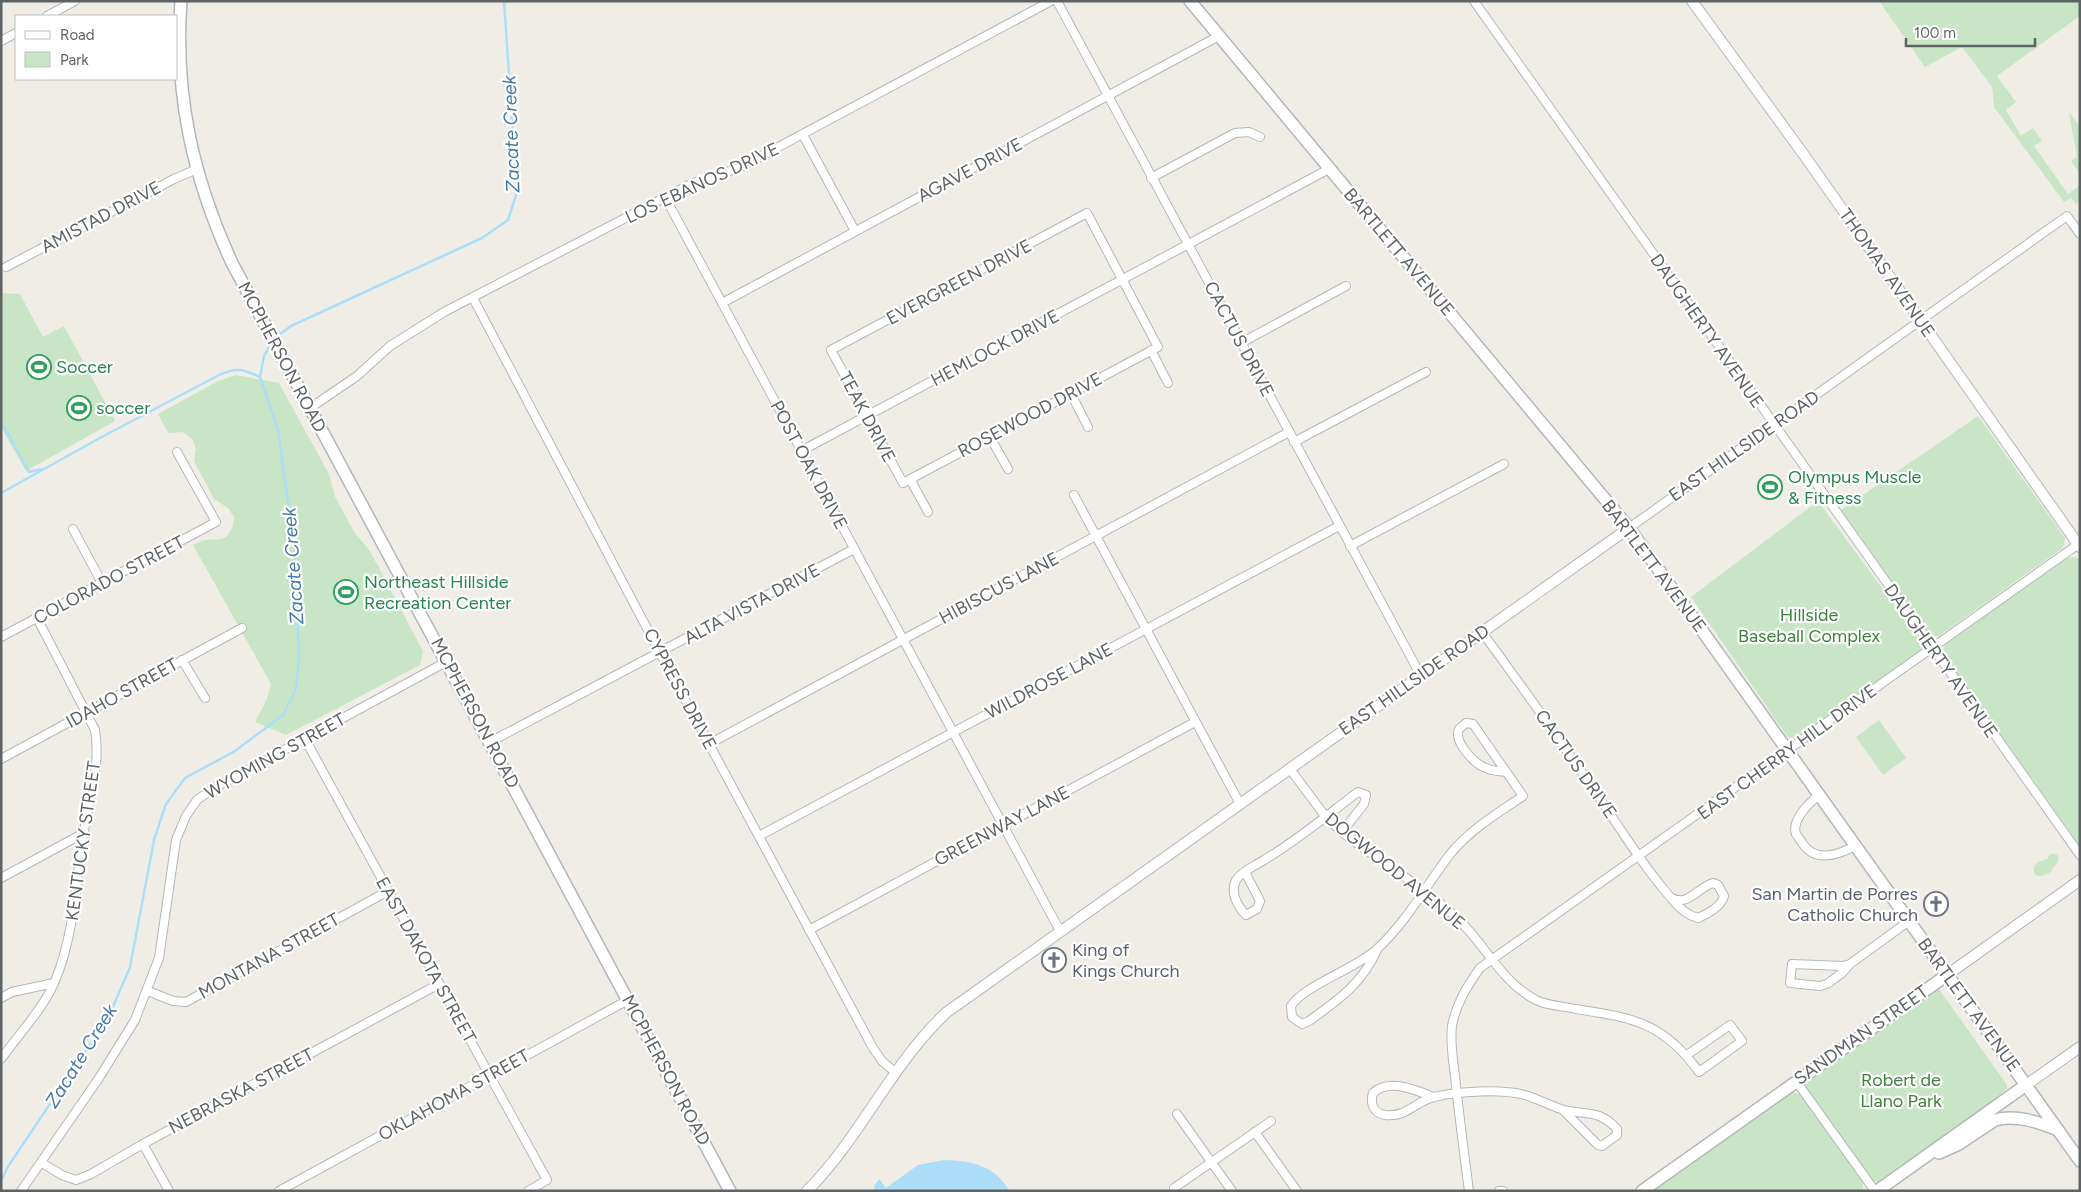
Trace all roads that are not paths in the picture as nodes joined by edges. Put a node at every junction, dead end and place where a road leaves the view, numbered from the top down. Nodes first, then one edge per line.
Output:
1 (74, 1) edge
2 (181, 1) edge
3 (1051, 1) edge
4 (1057, 1) edge
5 (1190, 1) edge
6 (1474, 1) edge
7 (1692, 1) edge
8 (49, 15) edge
9 (15, 34) edge
10 (1219, 36) junction
11 (1, 41) edge
12 (1108, 96) junction
13 (803, 135) junction
14 (1260, 138) dead end
15 (196, 169) junction
16 (1330, 169) junction
17 (1151, 178) junction
18 (664, 197) junction
19 (855, 231) junction
20 (2080, 234) edge
21 (1188, 244) junction
22 (6, 268) dead end
23 (1123, 280) junction
24 (1346, 286) dead end
25 (473, 298) junction
26 (722, 303) junction
27 (1920, 321) junction
28 (1241, 342) junction
29 (1155, 349) junction
30 (831, 350) joint
31 (1426, 372) dead end
32 (1168, 383) dead end
33 (1071, 394) junction
34 (310, 408) junction
35 (867, 416) junction
36 (1773, 425) junction
37 (1088, 427) dead end
38 (1289, 432) junction
39 (990, 437) junction
40 (1294, 442) junction
41 (802, 451) junction
42 (176, 452) dead end
43 (1504, 464) dead end
44 (1008, 469) dead end
45 (907, 481) junction
46 (1074, 495) dead end
47 (928, 512) dead end
48 (1339, 526) junction
49 (1629, 528) junction
50 (73, 530) dead end
51 (1096, 536) junction
52 (2079, 545) edge
53 (1350, 546) junction
54 (854, 549) junction
55 (102, 583) junction
56 (37, 618) junction
57 (242, 628) dead end
58 (1145, 630) junction
59 (1482, 632) junction
60 (1, 637) edge
61 (903, 640) junction
62 (1932, 648) junction
63 (660, 653) junction
64 (182, 660) junction
65 (446, 662) junction
66 (1421, 676) junction
67 (205, 698) dead end
68 (87, 713) junction
69 (1195, 722) junction
70 (953, 733) junction
71 (305, 739) junction
72 (490, 742) junction
73 (710, 744) junction
74 (1788, 751) junction
75 (1, 759) edge
76 (1290, 769) junction
77 (1505, 772) junction
78 (1819, 795) junction
79 (1240, 804) junction
80 (1326, 816) junction
81 (1003, 826) junction
82 (1342, 832) junction
83 (84, 834) junction
84 (759, 836) junction
85 (1855, 846) junction
86 (2080, 855) edge
87 (1640, 857) junction
88 (1245, 872) junction
89 (1, 878) edge
90 (2080, 880) edge
91 (388, 891) junction
92 (1424, 892) junction
93 (1670, 898) junction
94 (1909, 921) junction
95 (809, 930) junction
96 (1060, 932) junction
97 (1377, 950) junction
98 (1492, 959) junction
99 (1850, 964) junction
100 (1947, 975) junction
101 (54, 983) junction
102 (439, 984) junction
103 (148, 991) junction
104 (1, 998) edge
105 (628, 1000) junction
106 (2080, 1047) edge
107 (1687, 1055) junction
108 (1, 1059) edge
109 (896, 1073) junction
110 (490, 1076) junction
111 (1796, 1081) junction
112 (2026, 1085) junction
113 (1457, 1094) junction
114 (1433, 1097) junction
115 (1562, 1110) junction
116 (1178, 1114) dead end
117 (1271, 1120) dead end
118 (2058, 1130) junction
119 (1255, 1132) junction
120 (143, 1144) junction
121 (1921, 1160) junction
122 (2080, 1161) edge
123 (1212, 1162) junction
124 (42, 1163) junction
125 (1174, 1188) dead end
126 (21, 1191) edge
127 (169, 1191) edge
128 (279, 1191) edge
129 (528, 1191) edge
130 (730, 1191) edge
131 (806, 1191) edge
132 (1232, 1191) edge
133 (1297, 1191) edge
134 (1469, 1191) edge
135 (1499, 1191) edge
136 (1503, 1191) edge
137 (1642, 1191) edge
138 (1876, 1191) edge

1 - 8 street
2 - 15 main road, MCPHERSON ROAD
3 - 13 street, LOS EBANOS DRIVE
4 - 12 street, CACTUS DRIVE
5 - 10 main road, BARTLETT AVENUE
6 - 36 street, DAUGHERTY AVENUE
7 - 27 street, THOMAS AVENUE
9 - 11 street
10 - 12 street, AGAVE DRIVE
10 - 16 main road, BARTLETT AVENUE
12 - 17 street, CACTUS DRIVE
12 - 19 street, AGAVE DRIVE
13 - 18 street, LOS EBANOS DRIVE
13 - 19 street
14 - 17 street
15 - 22 street, AMISTAD DRIVE
15 - 34 main road, MCPHERSON ROAD
16 - 21 street, HEMLOCK DRIVE
16 - 49 main road, BARTLETT AVENUE
17 - 21 street, CACTUS DRIVE
18 - 25 street, LOS EBANOS DRIVE
18 - 26 street, POST OAK DRIVE
19 - 26 street, AGAVE DRIVE
20 - 27 street, EAST HILLSIDE ROAD
21 - 23 street, HEMLOCK DRIVE
21 - 28 street, CACTUS DRIVE
23 - 29 street
23 - 30 street, EVERGREEN DRIVE
23 - 35 street, HEMLOCK DRIVE
24 - 28 street
25 - 34 street, LOS EBANOS DRIVE
25 - 63 street, CYPRESS DRIVE
26 - 41 street, POST OAK DRIVE
27 - 36 street, EAST HILLSIDE ROAD
27 - 52 street, THOMAS AVENUE
28 - 38 street, CACTUS DRIVE
29 - 32 street
29 - 33 street, ROSEWOOD DRIVE
30 - 35 street, TEAK DRIVE
31 - 40 street
33 - 37 street
33 - 39 street, ROSEWOOD DRIVE
34 - 65 main road, MCPHERSON ROAD
35 - 41 street, HEMLOCK DRIVE
35 - 45 street, TEAK DRIVE
36 - 49 street, EAST HILLSIDE ROAD
36 - 62 street, DAUGHERTY AVENUE
38 - 40 street, CACTUS DRIVE
38 - 51 street, HIBISCUS LANE
39 - 44 street
39 - 45 street, ROSEWOOD DRIVE
40 - 48 street, CACTUS DRIVE
41 - 54 street, POST OAK DRIVE
42 - 55 street, COLORADO STREET
43 - 53 street
45 - 47 street, TEAK DRIVE
46 - 51 street
48 - 53 street, CACTUS DRIVE
48 - 58 street, WILDROSE LANE
49 - 59 street, EAST HILLSIDE ROAD
49 - 74 main road, BARTLETT AVENUE
50 - 55 street
51 - 58 street
51 - 61 street, HIBISCUS LANE
52 - 62 street, EAST CHERRY HILL DRIVE
53 - 66 street, CACTUS DRIVE
54 - 61 street, POST OAK DRIVE
54 - 63 street, ALTA VISTA DRIVE
55 - 56 street, COLORADO STREET
56 - 60 street, COLORADO STREET
56 - 68 street, KENTUCKY STREET
57 - 64 street, IDAHO STREET
58 - 69 street
58 - 70 street, WILDROSE LANE
59 - 66 street, EAST HILLSIDE ROAD
59 - 87 street, CACTUS DRIVE
61 - 70 street, POST OAK DRIVE
61 - 73 street, HIBISCUS LANE
62 - 74 street, EAST CHERRY HILL DRIVE
62 - 86 street, DAUGHERTY AVENUE
63 - 72 street, ALTA VISTA DRIVE
63 - 73 street, CYPRESS DRIVE
64 - 67 street
64 - 68 street, IDAHO STREET
65 - 71 street, WYOMING STREET
65 - 72 main road, MCPHERSON ROAD
66 - 76 street, EAST HILLSIDE ROAD
68 - 75 street, IDAHO STREET
68 - 83 street, KENTUCKY STREET
69 - 79 street
69 - 81 street, GREENWAY LANE
70 - 81 street, POST OAK DRIVE
70 - 84 street, WILDROSE LANE
71 - 91 street, EAST DAKOTA STREET
71 - 103 street, WYOMING STREET
72 - 105 main road, MCPHERSON ROAD
73 - 84 street, CYPRESS DRIVE
74 - 78 main road, BARTLETT AVENUE
74 - 87 street, EAST CHERRY HILL DRIVE
76 - 79 street, EAST HILLSIDE ROAD
76 - 80 street, DOGWOOD AVENUE
77 - 77 street
77 - 92 street
78 - 85 main road, BARTLETT AVENUE
78 - 85 street
79 - 96 street, EAST HILLSIDE ROAD
80 - 82 street, DOGWOOD AVENUE
80 - 82 street
80 - 88 street
81 - 95 street, GREENWAY LANE
81 - 96 street, POST OAK DRIVE
82 - 92 street, DOGWOOD AVENUE
83 - 89 street
83 - 101 street, KENTUCKY STREET
84 - 95 street, CYPRESS DRIVE
85 - 94 main road, BARTLETT AVENUE
87 - 93 street, CACTUS DRIVE
87 - 98 street, EAST CHERRY HILL DRIVE
88 - 88 street
90 - 100 street, SANDMAN STREET
91 - 102 street, EAST DAKOTA STREET
91 - 103 street, MONTANA STREET
92 - 97 street
92 - 98 street, DOGWOOD AVENUE
93 - 93 street, CACTUS DRIVE
94 - 99 street
94 - 100 main road, BARTLETT AVENUE
95 - 109 street, CYPRESS DRIVE
96 - 109 street, EAST HILLSIDE ROAD
97 - 97 street
98 - 107 street, DOGWOOD AVENUE
98 - 113 street, EAST CHERRY HILL DRIVE
99 - 99 street
100 - 111 main road, SANDMAN STREET
100 - 112 main road, BARTLETT AVENUE
101 - 104 street
101 - 108 street, KENTUCKY STREET
102 - 110 street, EAST DAKOTA STREET
102 - 120 street, NEBRASKA STREET
103 - 124 street, WYOMING STREET
105 - 110 street, OKLAHOMA STREET
105 - 130 main road, MCPHERSON ROAD
106 - 112 street
107 - 107 street, DOGWOOD AVENUE
109 - 131 street, EAST HILLSIDE ROAD
110 - 128 street, OKLAHOMA STREET
110 - 129 street, EAST DAKOTA STREET
111 - 137 main road, SANDMAN STREET
111 - 138 street
112 - 118 main road, BARTLETT AVENUE
112 - 121 main road
113 - 114 street
113 - 115 street
113 - 134 street, EAST CHERRY HILL DRIVE
114 - 114 street
115 - 115 street
116 - 123 street
117 - 119 street
118 - 121 main road
118 - 122 main road, BARTLETT AVENUE
119 - 123 street
119 - 133 street
120 - 124 street, NEBRASKA STREET
120 - 127 street
121 - 138 main road
123 - 125 street
123 - 132 street
124 - 126 street, WYOMING STREET
135 - 136 street

